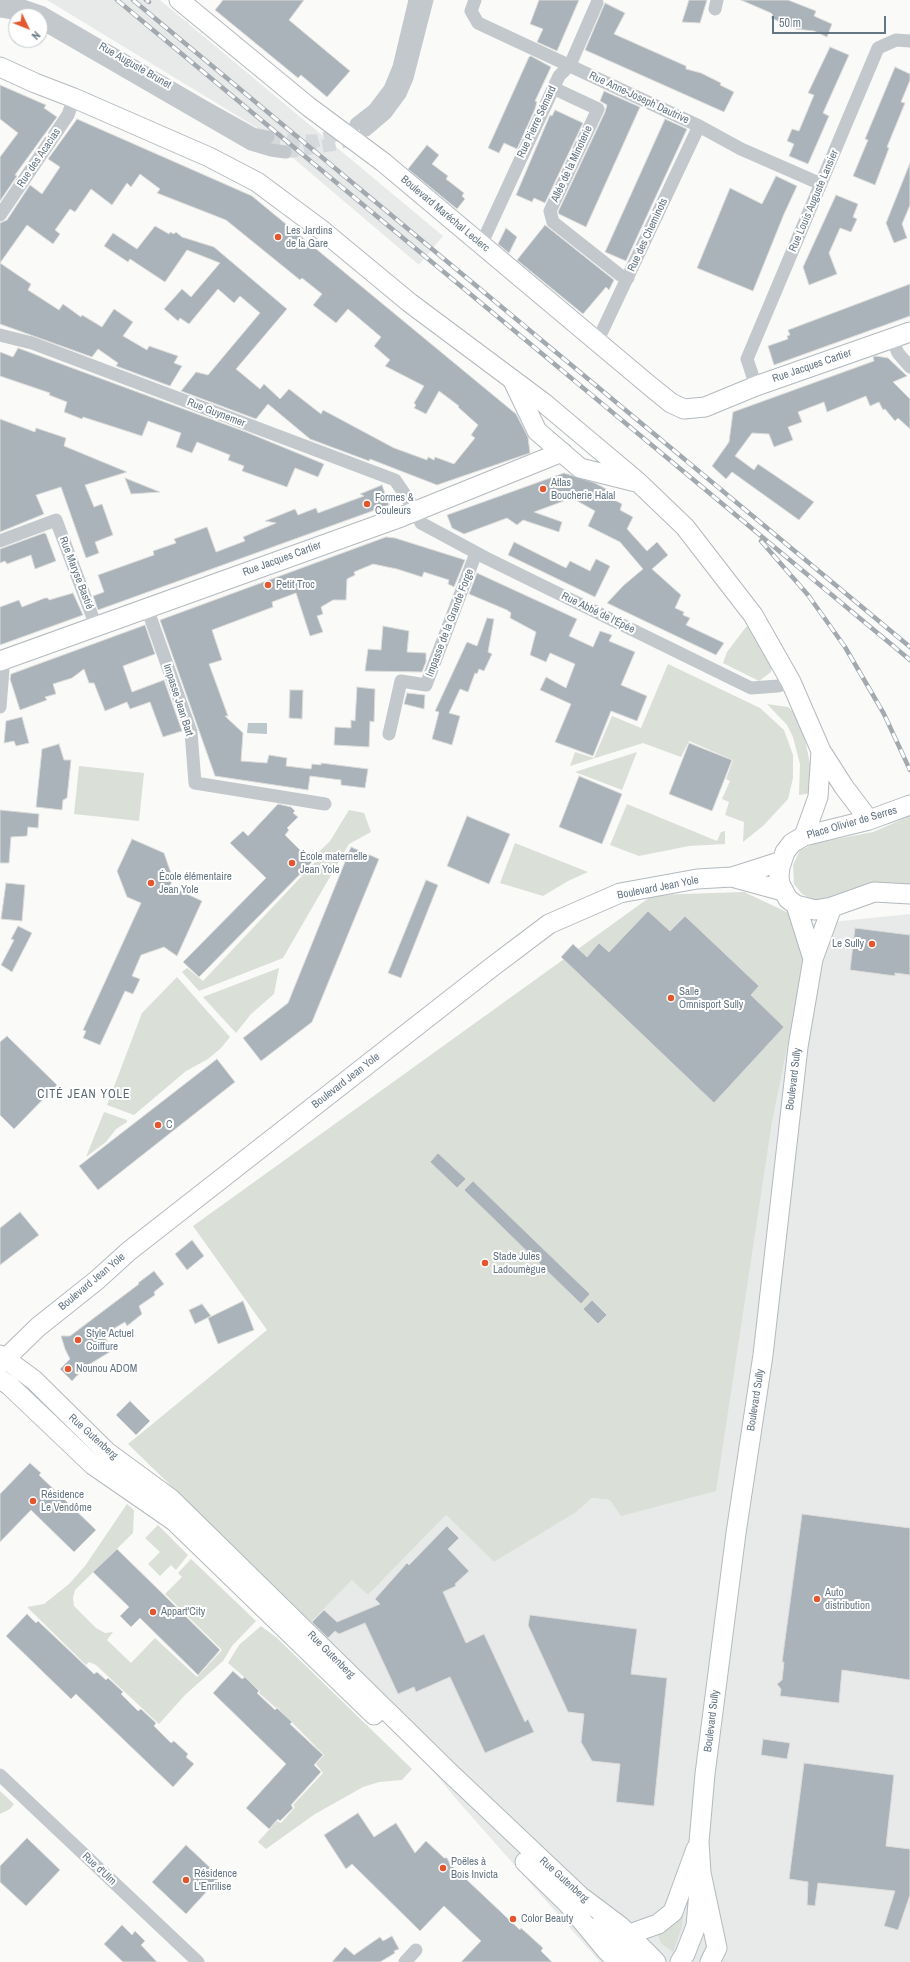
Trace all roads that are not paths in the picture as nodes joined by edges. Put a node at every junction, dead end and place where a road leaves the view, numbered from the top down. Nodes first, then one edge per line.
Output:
1 (179, 0) edge
2 (415, 0) edge
3 (427, 0) edge
4 (475, 0) edge
5 (0, 1) edge
6 (597, 3) dead end
7 (48, 27) edge
8 (910, 41) edge
9 (570, 65) junction
10 (0, 67) edge
11 (553, 88) junction
12 (74, 98) junction
13 (699, 126) junction
14 (268, 137) tunnel mouth
15 (285, 152) tunnel mouth
16 (821, 184) junction
17 (0, 215) edge
18 (481, 245) junction
19 (628, 278) junction
20 (910, 332) edge
21 (0, 335) edge
22 (892, 339) junction
23 (597, 342) junction
24 (910, 367) edge
25 (513, 382) junction
26 (756, 386) junction
27 (715, 402) joint
28 (562, 452) junction
29 (638, 482) junction
30 (416, 512) junction
31 (0, 541) edge
32 (476, 553) junction
33 (147, 608) junction
34 (96, 626) junction
35 (0, 662) edge
36 (790, 682) junction
37 (0, 707) edge
38 (389, 734) dead end
39 (820, 751) junction
40 (325, 804) dead end
41 (910, 805) edge
42 (869, 820) junction
43 (804, 836) junction
44 (782, 861) junction
45 (732, 877) junction
46 (783, 891) junction
47 (910, 894) edge
48 (796, 905) junction
49 (832, 907) junction
50 (813, 959) junction
51 (1, 1360) edge
52 (0, 1379) edge
53 (0, 1775) edge
54 (699, 1842) junction
55 (701, 1873) junction
56 (585, 1923) junction
57 (630, 1934) junction
58 (416, 1950) dead end
59 (717, 1957) edge
60 (198, 1962) edge
61 (405, 1962) edge
62 (618, 1962) edge
63 (639, 1962) edge
64 (656, 1962) edge
65 (680, 1962) edge

1 - 18 main road, Boulevard Maréchal Leclerc
2 - 3 street
4 - 9 street, Rue Anne-Joseph Dautrive
5 - 14 street, Rue Auguste Brunet
6 - 9 street, Rue Pierre Sémard
7 - 15 street, Rue Auguste Brunet
8 - 16 street, Rue Louis Auguste Lansier
9 - 11 street, Rue Pierre Sémard
9 - 13 street, Rue Anne-Joseph Dautrive
10 - 12 main road
11 - 18 street, Rue Pierre Sémard
11 - 19 street, Allée de la Minoterie
12 - 17 street, Rue des Acacias
12 - 25 main road
13 - 16 street, Rue Anne-Joseph Dautrive
13 - 19 street, Rue des Cheminots
16 - 26 street, Rue Louis Auguste Lansier
18 - 23 main road, Boulevard Maréchal Leclerc
19 - 23 street, Rue des Cheminots
20 - 22 main road, Rue Jacques Cartier
21 - 30 street, Rue Guynemer
22 - 24 street
22 - 26 main road, Rue Jacques Cartier
23 - 27 main road, Boulevard Maréchal Leclerc
25 - 28 main road
25 - 29 main road
26 - 27 main road, Rue Jacques Cartier
28 - 29 main road
28 - 30 main road, Rue Jacques Cartier
29 - 36 main road
30 - 32 street, Rue Abbé de l'Épée
30 - 33 main road, Rue Jacques Cartier
31 - 34 street, Rue Maryse Bastié
32 - 36 street, Rue Abbé de l'Épée
32 - 38 street, Impasse de la Grande Forge
33 - 34 main road, Rue Jacques Cartier
33 - 40 street, Impasse Jean Bart
34 - 35 main road, Rue Jacques Cartier
35 - 37 street
36 - 39 main road
39 - 42 main road
39 - 43 main road
41 - 42 main road, Place Olivier de Serres
42 - 43 main road, Place Olivier de Serres
43 - 44 main road, Place Olivier de Serres
44 - 45 main road, Boulevard Jean Yole
44 - 46 main road, Place Olivier de Serres
45 - 46 main road, Boulevard Jean Yole
45 - 51 main road, Boulevard Jean Yole
46 - 48 main road
47 - 49 main road
48 - 49 main road
48 - 50 main road, Boulevard Sully
49 - 50 main road, Boulevard Sully
50 - 54 main road, Boulevard Sully
51 - 57 main road, Rue Gutenberg
52 - 56 main road, Rue Gutenberg
53 - 60 street, Rue d'Ulm
54 - 55 main road, Boulevard Sully
54 - 57 main road, Boulevard Sully
55 - 59 main road, Boulevard Sully
55 - 65 main road, Boulevard Sully
56 - 62 main road, Rue Gutenberg
56 - 63 main road, Rue Gutenberg
57 - 64 main road, Rue Gutenberg
58 - 61 street

